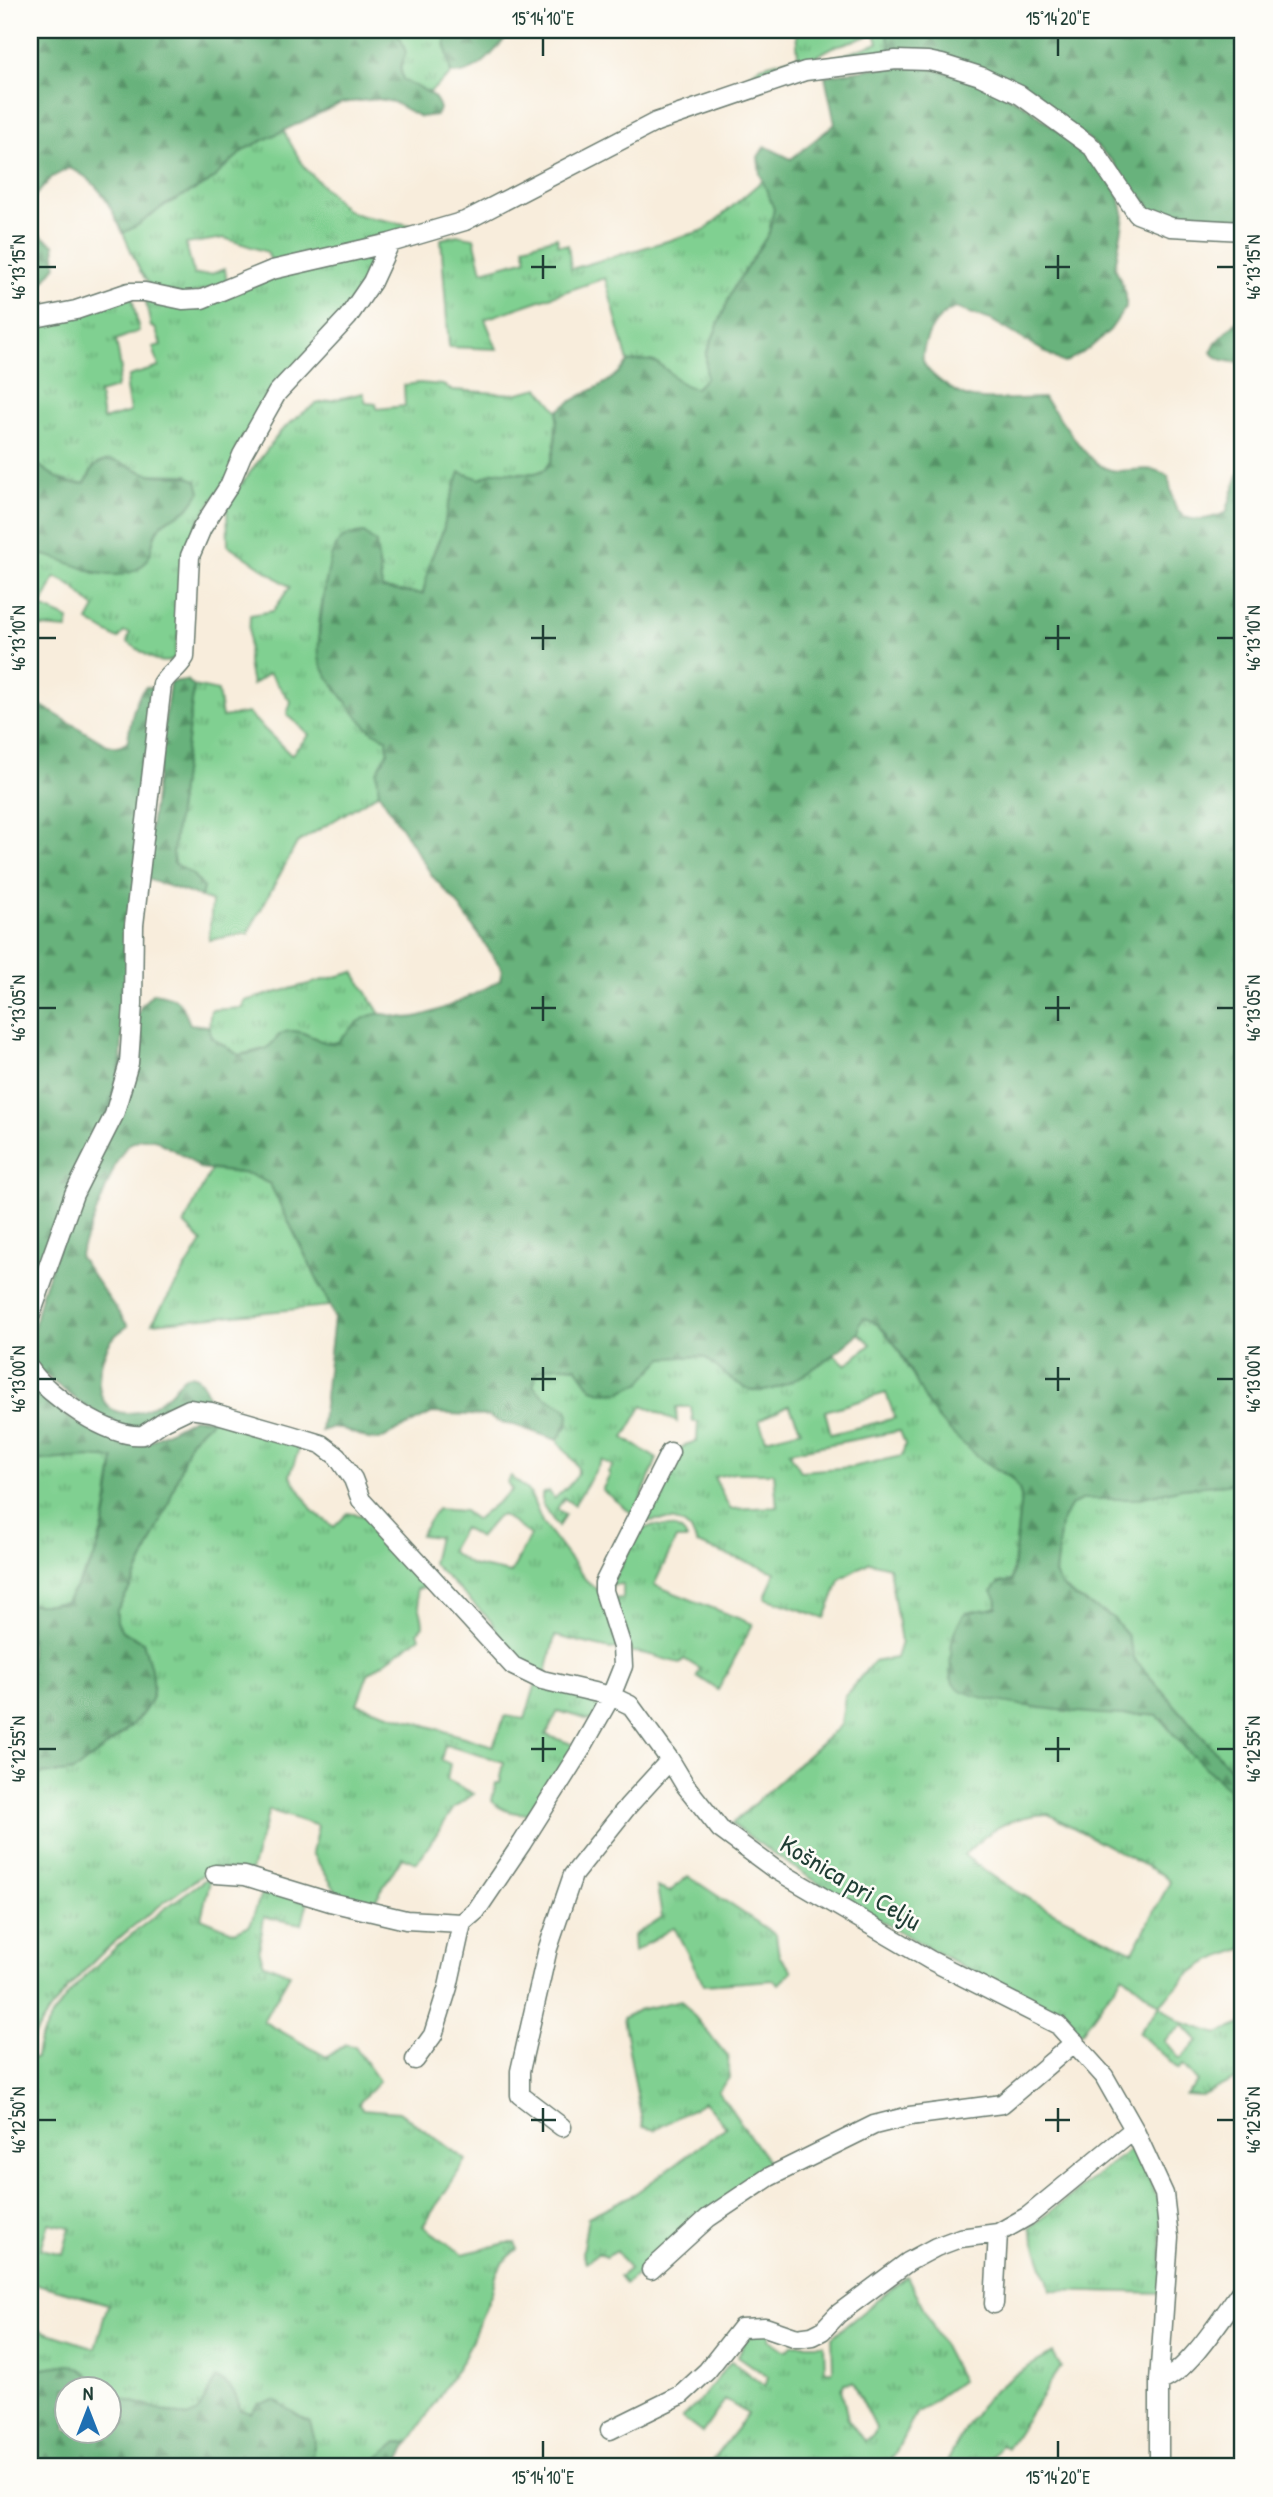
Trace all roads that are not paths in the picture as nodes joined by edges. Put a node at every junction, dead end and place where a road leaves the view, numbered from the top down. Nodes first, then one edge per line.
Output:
1 (1243, 231) edge
2 (390, 243) junction
3 (30, 319) edge
4 (30, 1317) edge
5 (30, 1369) edge
6 (670, 1452) dead end
7 (611, 1696) junction
8 (670, 1759) junction
9 (215, 1874) dead end
10 (462, 1923) junction
11 (1075, 2042) junction
12 (415, 2060) dead end
13 (562, 2127) dead end
14 (1134, 2129) junction
15 (998, 2233) junction
16 (651, 2270) dead end
17 (1243, 2288) edge
18 (994, 2304) dead end
19 (1159, 2381) junction
20 (610, 2430) dead end
21 (1160, 2467) edge

1 - 2 street
2 - 3 street
2 - 4 street
5 - 7 street, Košnica pri Celju
6 - 7 street
7 - 8 street, Košnica pri Celju
7 - 10 street
8 - 11 street, Košnica pri Celju
8 - 13 street
9 - 10 street
10 - 12 street
11 - 14 street, Košnica pri Celju
11 - 16 street
14 - 15 street
14 - 19 street, Košnica pri Celju
15 - 18 street
15 - 20 street
17 - 19 street
19 - 21 street, Košnica pri Celju

